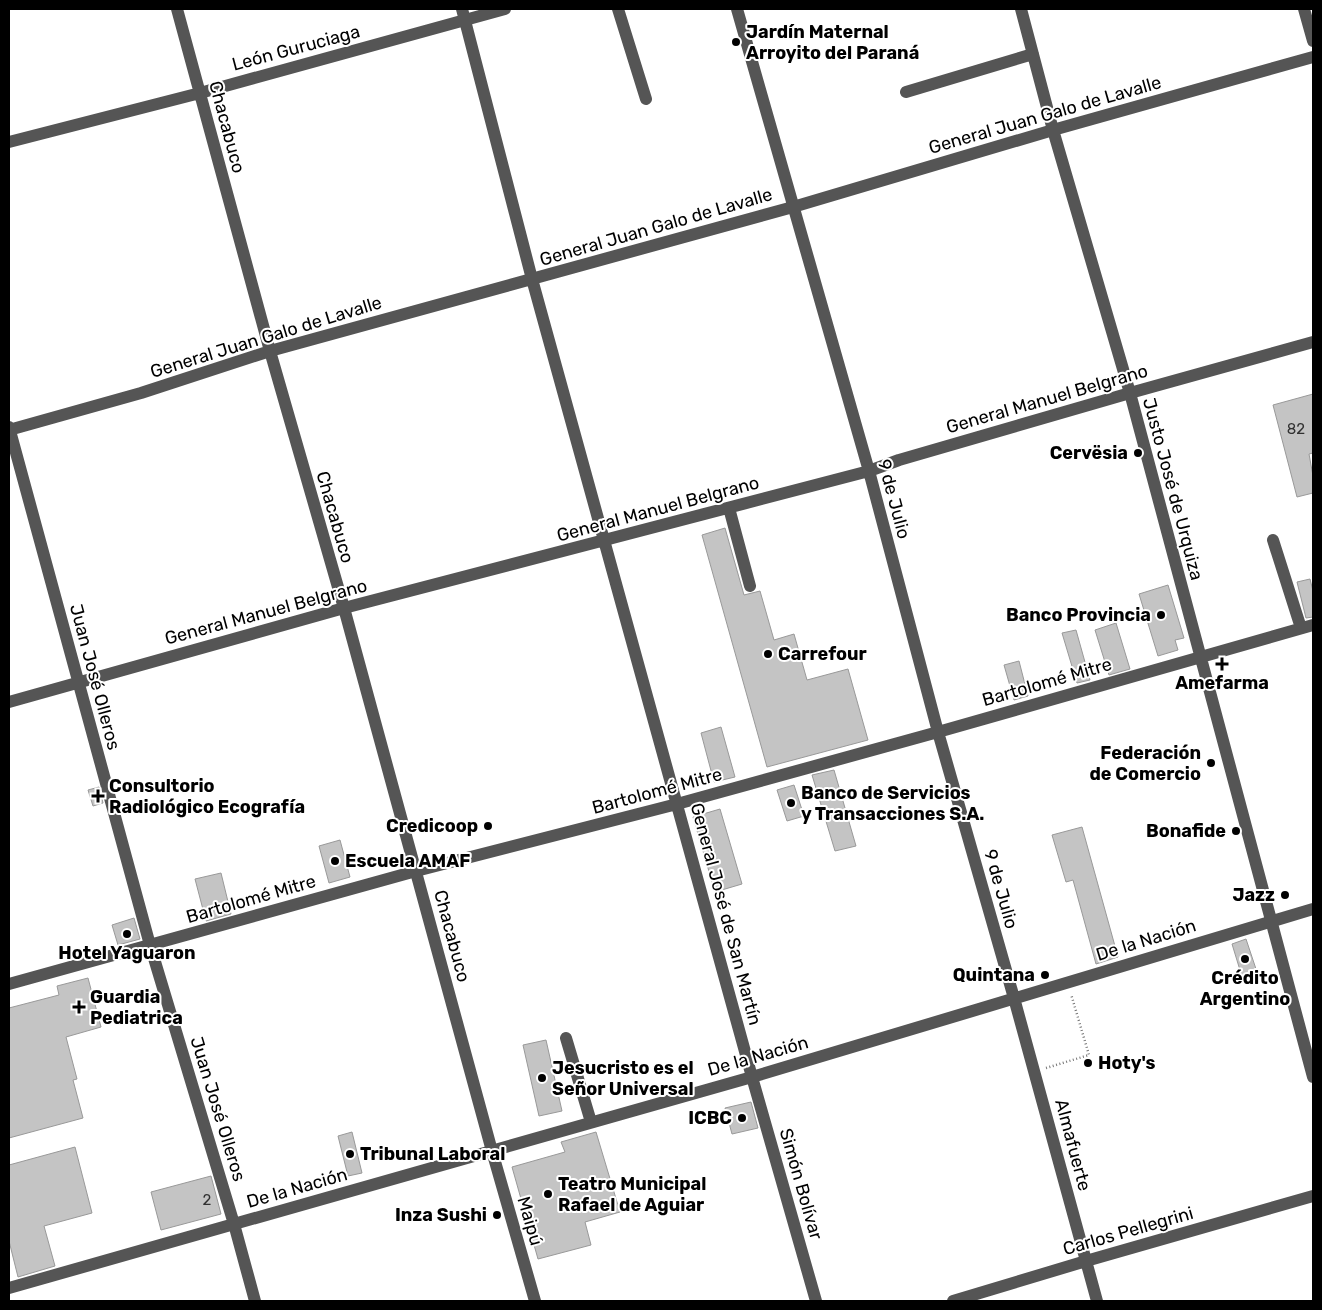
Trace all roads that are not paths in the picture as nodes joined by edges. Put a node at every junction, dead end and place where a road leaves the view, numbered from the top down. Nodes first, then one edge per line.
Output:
1 (176, 9) edge
2 (506, 9) edge
3 (618, 9) edge
4 (737, 9) edge
5 (1021, 9) edge
6 (1304, 9) edge
7 (463, 14) edge
8 (1313, 41) edge
9 (1033, 54) junction
10 (1313, 57) edge
11 (906, 92) dead end
12 (200, 93) junction
13 (646, 99) dead end
14 (1053, 130) junction
15 (9, 142) edge
16 (793, 207) junction
17 (532, 279) junction
18 (1313, 342) edge
19 (270, 351) junction
20 (1130, 393) junction
21 (9, 429) edge
22 (869, 471) junction
23 (729, 508) junction
24 (1273, 540) dead end
25 (605, 541) junction
26 (750, 586) dead end
27 (344, 608) junction
28 (1307, 626) edge
29 (1200, 656) junction
30 (78, 682) junction
31 (9, 702) edge
32 (938, 732) junction
33 (677, 804) junction
34 (416, 871) junction
35 (1313, 909) edge
36 (1271, 921) junction
37 (150, 945) junction
38 (9, 984) edge
39 (1014, 998) junction
40 (566, 1038) dead end
41 (752, 1076) junction
42 (1313, 1077) edge
43 (591, 1122) junction
44 (492, 1151) junction
45 (1313, 1196) edge
46 (234, 1224) junction
47 (1086, 1261) junction
48 (9, 1288) edge
49 (255, 1301) edge
50 (535, 1301) edge
51 (816, 1301) edge
52 (953, 1301) edge
53 (1097, 1301) edge

1 - 12 street, Chacabuco
2 - 7 street, León Guruciaga
3 - 13 street
4 - 16 street, 9 de Julio
5 - 9 street, Justo José de Urquiza
6 - 8 street
7 - 12 street, León Guruciaga
7 - 17 street, General José de San Martín
9 - 11 street
9 - 14 street, Justo José de Urquiza
10 - 14 street, General Juan Galo de Lavalle
12 - 15 street, León Guruciaga
12 - 19 street, Chacabuco
14 - 16 street, General Juan Galo de Lavalle
14 - 20 street, Justo José de Urquiza
16 - 17 street, General Juan Galo de Lavalle
16 - 22 street, 9 de Julio
17 - 19 street, General Juan Galo de Lavalle
17 - 25 street, General José de San Martín
18 - 20 street, General Manuel Belgrano
19 - 21 street, General Juan Galo de Lavalle
19 - 27 street, Chacabuco
20 - 22 street, General Manuel Belgrano
20 - 29 street, Justo José de Urquiza
21 - 30 street, Juan José Olleros
22 - 23 street, General Manuel Belgrano
22 - 32 street, 9 de Julio
23 - 25 street, General Manuel Belgrano
23 - 26 street
24 - 28 street
25 - 27 street, General Manuel Belgrano
25 - 33 street, General José de San Martín
27 - 30 street, General Manuel Belgrano
27 - 34 street, Chacabuco
28 - 29 street, Bartolomé Mitre
29 - 32 street, Bartolomé Mitre
29 - 36 street, Justo José de Urquiza
30 - 31 street, General Manuel Belgrano
30 - 37 street, Juan José Olleros
32 - 33 street, Bartolomé Mitre
32 - 39 street, 9 de Julio
33 - 34 street, Bartolomé Mitre
33 - 41 street, General José de San Martín
34 - 37 street, Bartolomé Mitre
34 - 44 street, Chacabuco
35 - 36 street, De la Nación
36 - 39 street, De la Nación
36 - 42 street, Justo José de Urquiza
37 - 38 street, Bartolomé Mitre
37 - 46 street, Juan José Olleros
39 - 41 street, De la Nación
39 - 47 street, Almafuerte
40 - 43 street
41 - 43 street, De la Nación
41 - 51 street, Simón Bolívar
43 - 44 street, De la Nación
44 - 46 street, De la Nación
44 - 50 street, Maipú
45 - 47 street, Carlos Pellegrini
46 - 48 street, De la Nación
46 - 49 street, Juan José Olleros
47 - 52 street, Carlos Pellegrini
47 - 53 street, Almafuerte

